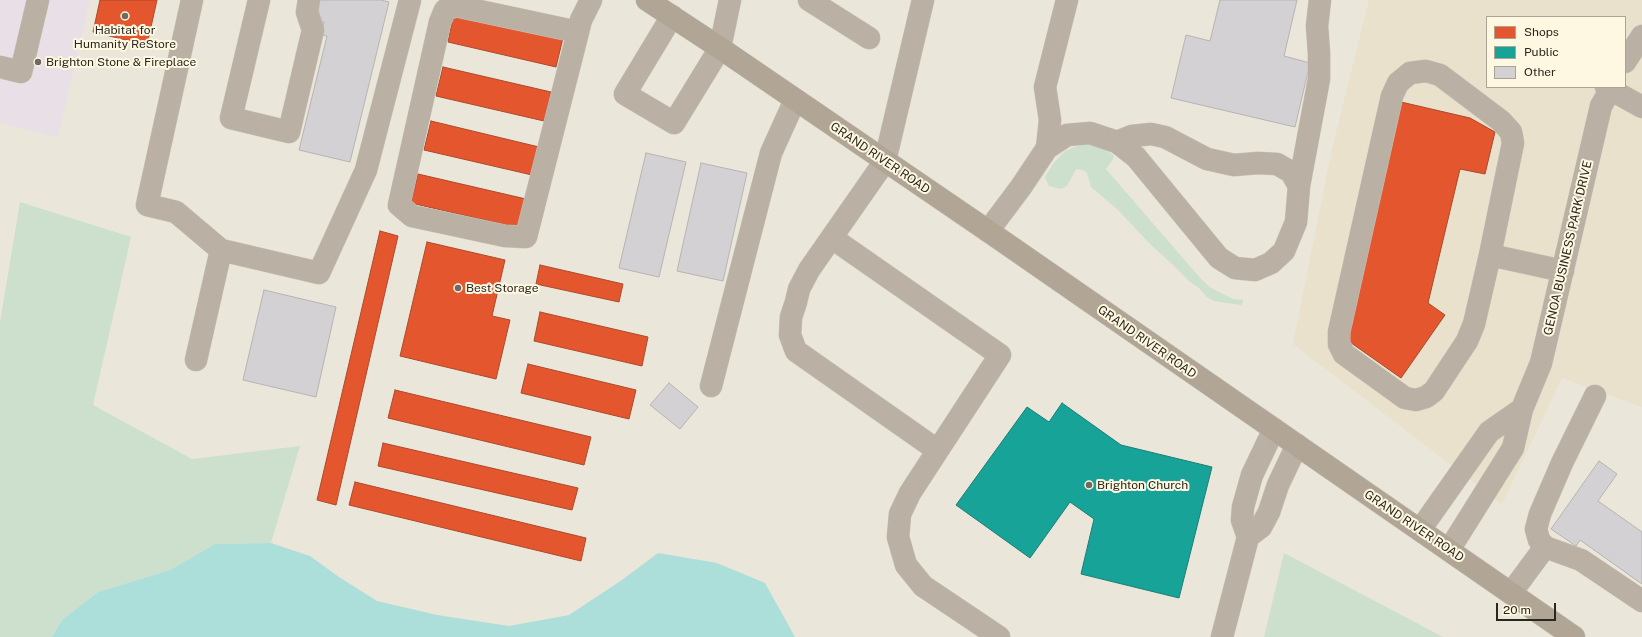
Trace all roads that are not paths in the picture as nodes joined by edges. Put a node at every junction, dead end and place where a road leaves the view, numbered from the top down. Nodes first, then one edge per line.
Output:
1 (38, 0) edge
2 (192, 0) edge
3 (259, 0) edge
4 (309, 0) edge
5 (410, 0) edge
6 (590, 0) edge
7 (647, 0) edge
8 (730, 0) edge
9 (808, 0) edge
10 (923, 0) edge
11 (1067, 0) edge
12 (1320, 0) edge
13 (672, 16) junction
14 (578, 32) junction
15 (1642, 36) edge
16 (869, 38) dead end
17 (720, 48) junction
18 (1626, 60) edge
19 (0, 67) edge
20 (1609, 88) edge
21 (795, 100) junction
22 (1642, 107) edge
23 (1117, 142) junction
24 (1047, 148) junction
25 (885, 161) junction
26 (1300, 186) junction
27 (988, 231) junction
28 (832, 238) junction
29 (221, 250) junction
30 (1490, 255) junction
31 (1563, 271) junction
32 (196, 360) dead end
33 (711, 386) dead end
34 (1595, 396) dead end
35 (1522, 409) junction
36 (1274, 429) junction
37 (1297, 445) junction
38 (937, 450) junction
39 (1420, 530) junction
40 (1248, 537) junction
41 (1545, 547) junction
42 (1449, 550) junction
43 (1511, 593) junction
44 (1642, 601) edge
45 (1570, 636) edge
46 (999, 637) edge
47 (1222, 637) edge

1 - 19 street
2 - 29 street
3 - 4 street
5 - 29 street
6 - 14 street
7 - 13 main road, GRAND RIVER ROAD
8 - 17 street
9 - 16 street
10 - 25 street
11 - 24 street
12 - 26 street
13 - 17 main road, GRAND RIVER ROAD
13 - 17 street
14 - 14 street
15 - 18 street
17 - 21 main road, GRAND RIVER ROAD
20 - 22 street
20 - 31 street, GENOA BUSINESS PARK DRIVE
21 - 25 main road, GRAND RIVER ROAD
21 - 33 street
23 - 24 street
23 - 26 street
23 - 26 street
24 - 27 street
25 - 27 main road, GRAND RIVER ROAD
25 - 28 street
27 - 36 main road, GRAND RIVER ROAD
28 - 38 street
28 - 38 street
29 - 32 street
30 - 30 street
30 - 31 street
31 - 35 street, GENOA BUSINESS PARK DRIVE
34 - 41 street
35 - 39 street
35 - 42 street, GENOA BUSINESS PARK DRIVE
36 - 37 main road, GRAND RIVER ROAD
36 - 40 street
37 - 39 main road, GRAND RIVER ROAD
37 - 40 street
38 - 46 street
39 - 42 main road, GRAND RIVER ROAD
40 - 47 street
41 - 43 street
41 - 44 street
42 - 43 main road, GRAND RIVER ROAD
43 - 45 main road, GRAND RIVER ROAD

